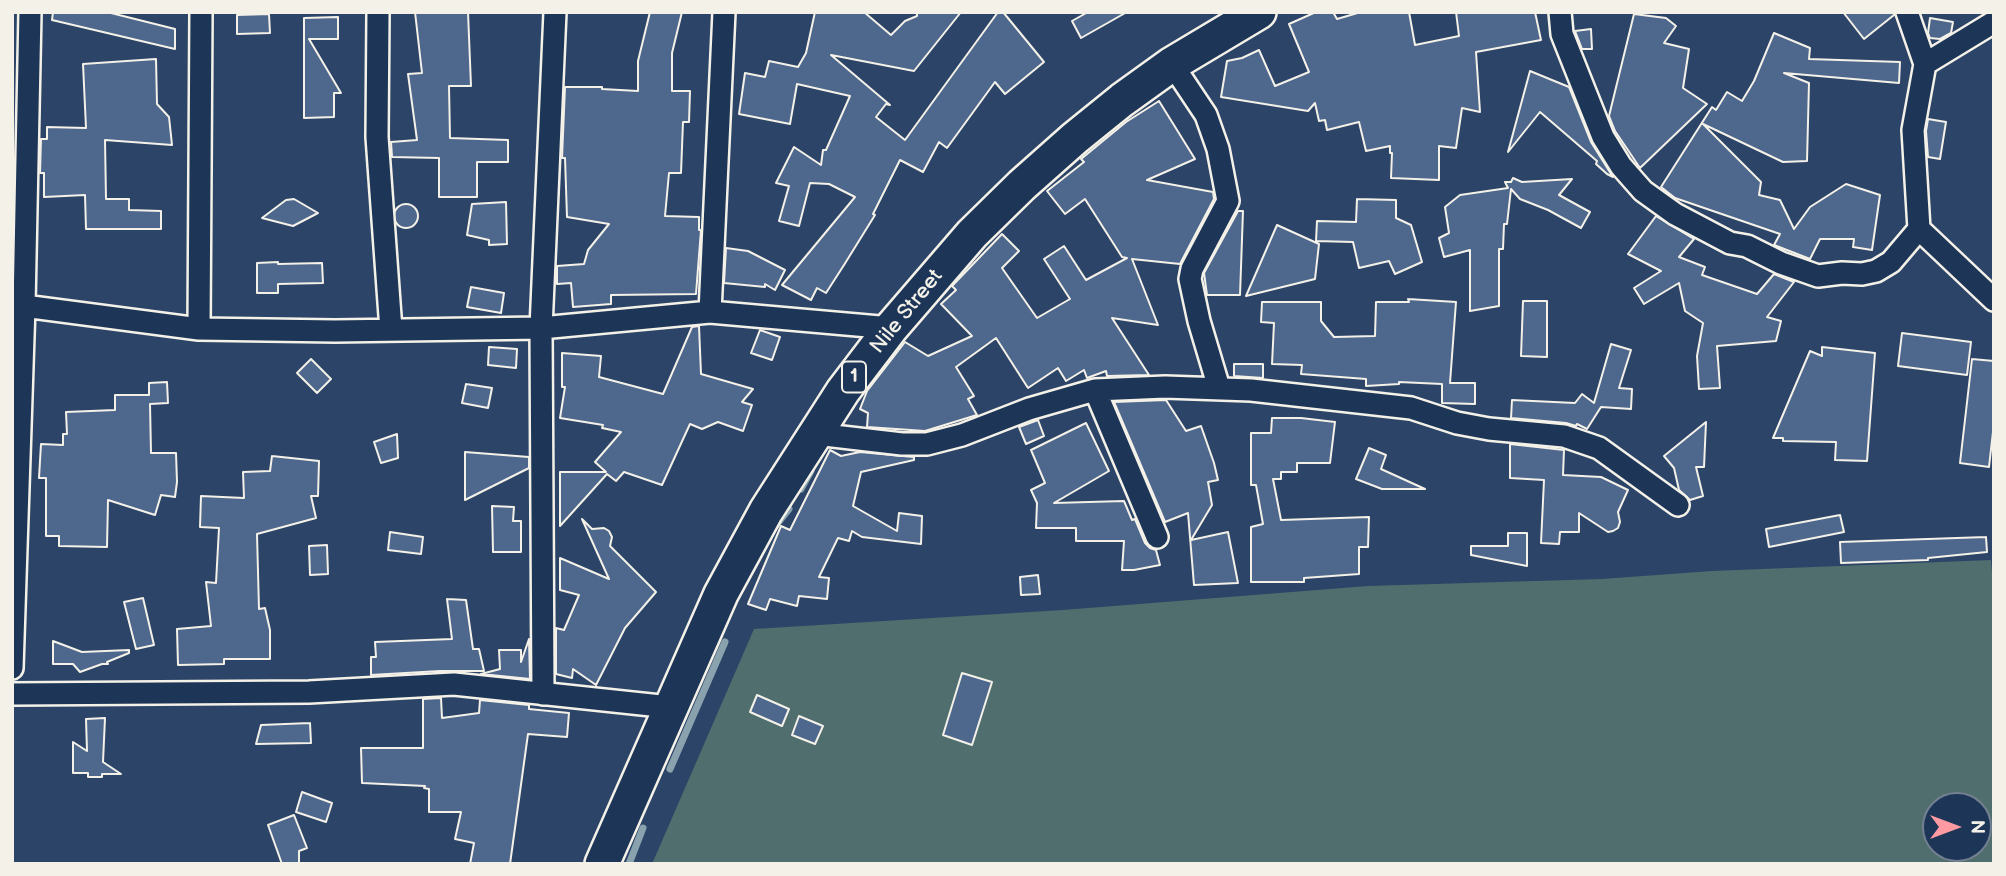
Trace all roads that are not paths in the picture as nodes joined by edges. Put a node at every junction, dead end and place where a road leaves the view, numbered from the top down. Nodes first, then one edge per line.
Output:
1 (30, 12) edge
2 (201, 12) edge
3 (378, 12) edge
4 (555, 12) edge
5 (724, 12) edge
6 (1259, 12) edge
7 (1560, 12) edge
8 (1907, 12) edge
9 (1994, 22) edge
10 (1172, 64) junction
11 (1924, 64) junction
12 (1919, 229) junction
13 (1994, 300) edge
14 (18, 307) edge
15 (710, 312) junction
16 (541, 328) junction
17 (891, 328) junction
18 (199, 329) junction
19 (391, 330) junction
20 (1219, 388) junction
21 (1095, 390) junction
22 (816, 435) junction
23 (1678, 506) dead end
24 (1157, 537) dead end
25 (12, 668) edge
26 (12, 694) edge
27 (543, 694) junction
28 (670, 708) junction
29 (602, 864) edge

1 - 14 street
2 - 18 street
3 - 19 street
4 - 16 street
5 - 15 street
6 - 10 main road, Nile Street / 1
7 - 12 street
8 - 11 street
9 - 11 street
10 - 17 main road, Nile Street / 1
10 - 20 street
11 - 12 street
12 - 13 street
14 - 18 street
14 - 25 street
15 - 16 street
15 - 17 street
16 - 19 street
16 - 27 street
17 - 22 main road, Nile Street / 1
18 - 19 street
20 - 21 street
20 - 23 street
21 - 22 street
21 - 24 street
22 - 28 main road, Nile Street / 1
26 - 27 street
27 - 28 street
28 - 29 main road, Nile Street / 1

